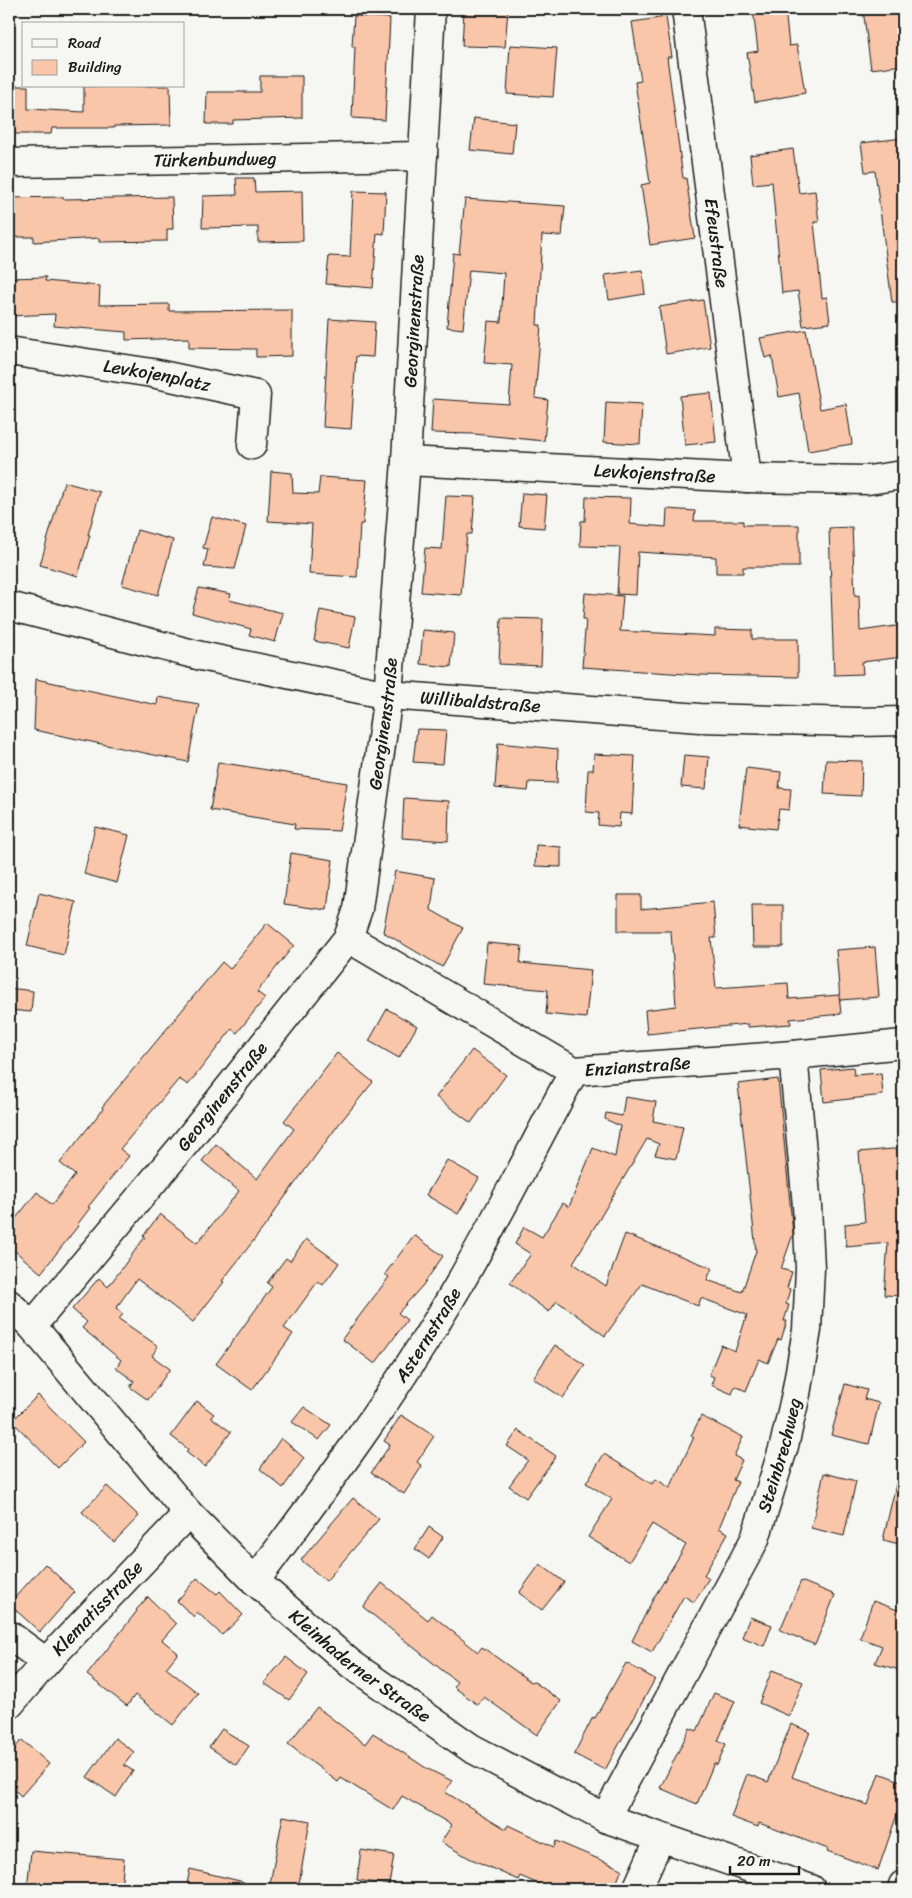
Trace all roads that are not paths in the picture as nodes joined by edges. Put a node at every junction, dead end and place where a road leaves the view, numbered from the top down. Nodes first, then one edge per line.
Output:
1 (431, 9) edge
2 (686, 9) edge
3 (423, 156) junction
4 (9, 163) edge
5 (9, 351) edge
6 (252, 445) dead end
7 (406, 461) junction
8 (903, 475) edge
9 (747, 478) junction
10 (9, 606) edge
11 (388, 695) junction
12 (903, 721) edge
13 (348, 938) junction
14 (903, 1044) edge
15 (793, 1055) junction
16 (574, 1071) junction
17 (9, 1304) edge
18 (32, 1326) junction
19 (188, 1513) junction
20 (255, 1581) junction
21 (9, 1635) edge
22 (46, 1662) junction
23 (9, 1705) edge
24 (605, 1818) junction
25 (660, 1838) junction
26 (903, 1885) edge
27 (637, 1889) edge
28 (812, 1889) edge
29 (902, 1889) edge

1 - 3 street, Georginenstraße
2 - 9 street, Efeustraße
3 - 4 street, Türkenbundweg
3 - 7 street, Georginenstraße
5 - 6 street, Levkojenplatz
7 - 9 street, Levkojenstraße
7 - 11 street, Georginenstraße
8 - 9 street, Levkojenstraße
10 - 11 street, Willibaldstraße
11 - 12 street, Willibaldstraße
11 - 13 street, Georginenstraße
13 - 16 street, Enzianstraße
13 - 18 street, Georginenstraße
14 - 15 street, Enzianstraße
15 - 16 street, Enzianstraße
15 - 24 street, Steinbrechweg
16 - 20 street, Asternstraße
17 - 18 street, Kleinhaderner Straße
18 - 19 street, Kleinhaderner Straße
19 - 20 street, Kleinhaderner Straße
19 - 22 street, Klematisstraße
20 - 24 street, Kleinhaderner Straße
21 - 22 street
22 - 23 street, Klematisstraße
24 - 25 street, Kleinhaderner Straße
25 - 27 street
25 - 28 street, Kleinhaderner Straße
26 - 29 street

